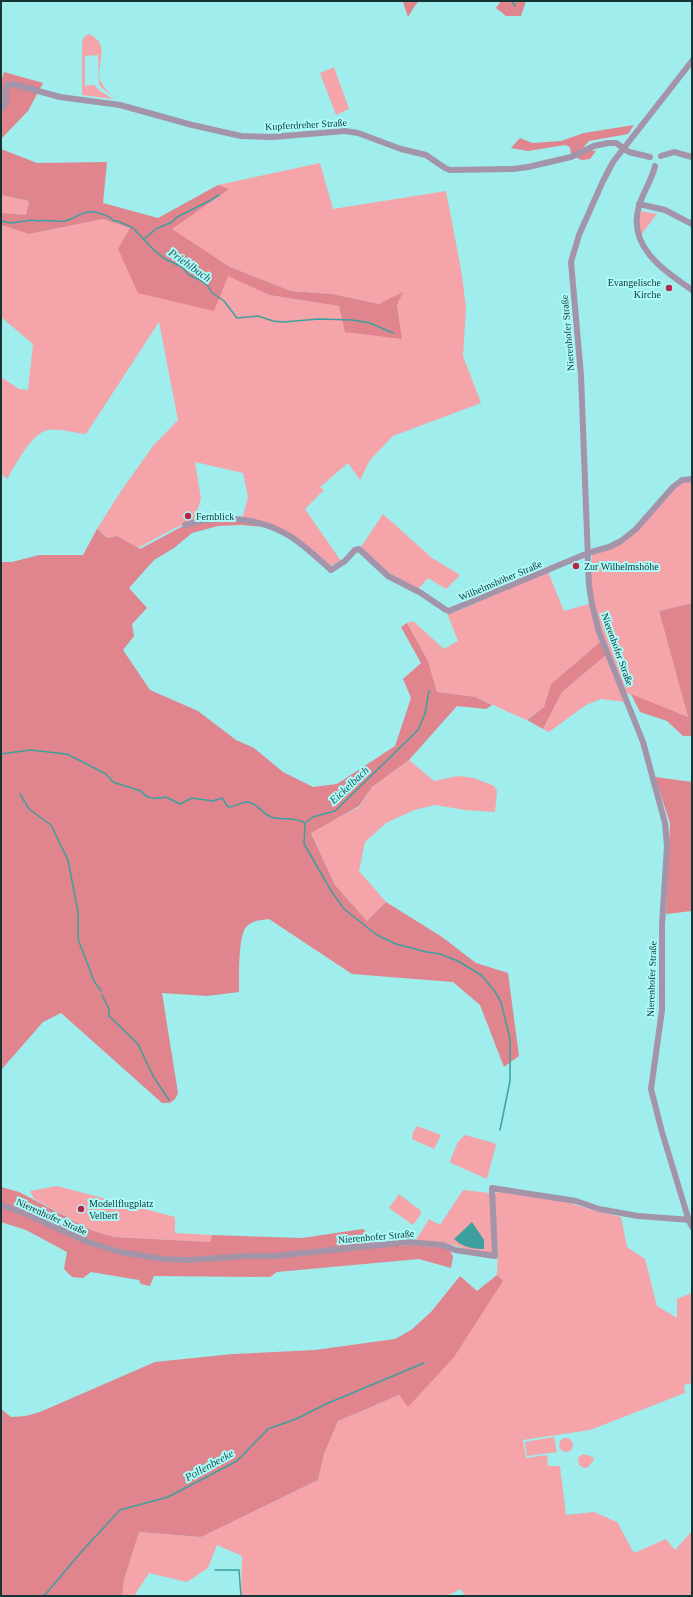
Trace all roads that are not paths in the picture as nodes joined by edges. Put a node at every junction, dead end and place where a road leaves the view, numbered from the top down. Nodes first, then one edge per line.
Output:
1 (692, 61) edge
2 (1, 108) edge
3 (623, 148) junction
4 (660, 156) junction
5 (650, 157) junction
6 (692, 157) edge
7 (655, 166) junction
8 (639, 204) junction
9 (692, 224) edge
10 (692, 290) edge
11 (692, 479) edge
12 (185, 526) dead end
13 (588, 553) junction
14 (1, 1205) edge
15 (690, 1221) edge
16 (692, 1227) edge

1 - 3 street, Nierenhofer Straße
2 - 3 street, Kupferdreher Straße
3 - 5 street
3 - 13 street, Nierenhofer Straße
4 - 5 street
4 - 6 street
4 - 7 street
5 - 7 street
7 - 8 street
8 - 9 street
8 - 10 street
11 - 13 street, Wilhelmshöher Straße
12 - 13 street, Wilhelmshöher Straße
13 - 15 street, Nierenhofer Straße
14 - 15 street, Nierenhofer Straße
15 - 16 street, Nierenhofer Straße

